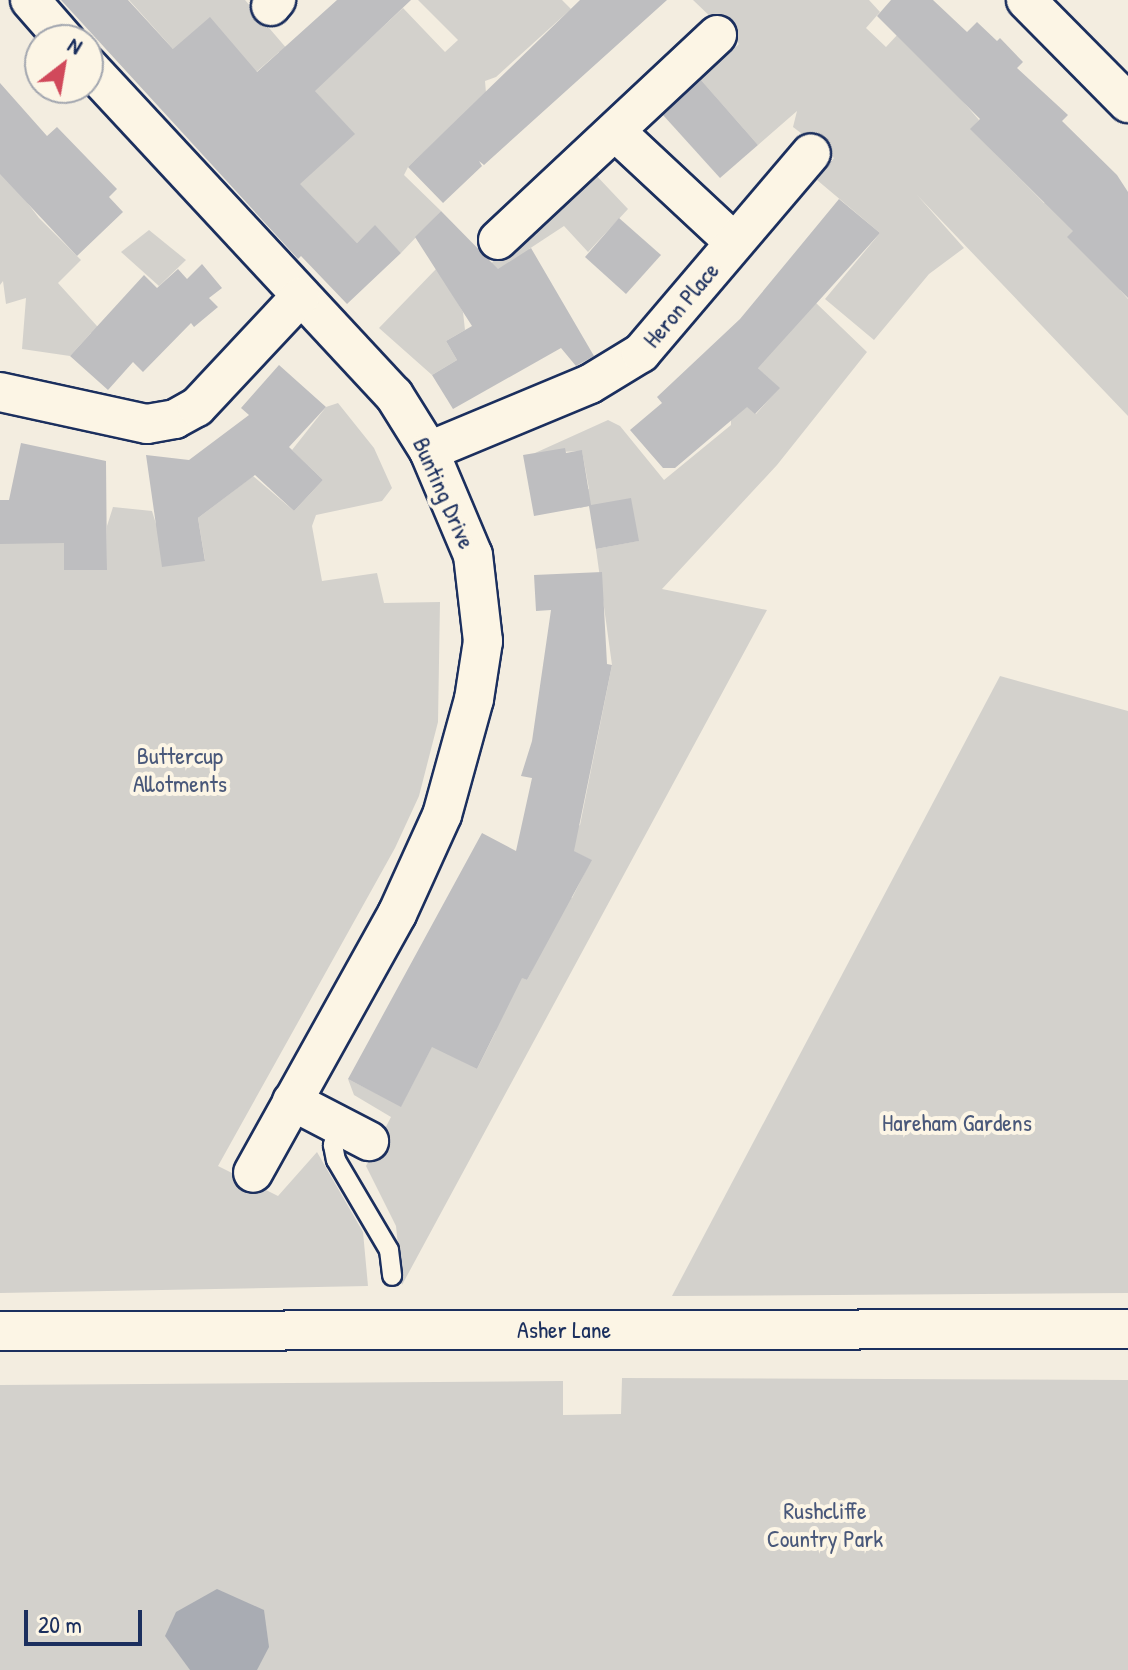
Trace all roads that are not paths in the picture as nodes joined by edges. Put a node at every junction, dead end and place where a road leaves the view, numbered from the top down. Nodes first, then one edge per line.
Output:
1 (30, 0) edge
2 (1026, 0) edge
3 (51, 24) edge
4 (717, 35) dead end
5 (104, 83) edge
6 (1128, 103) edge
7 (616, 132) junction
8 (811, 153) dead end
9 (498, 240) dead end
10 (734, 242) junction
11 (300, 297) junction
12 (0, 392) edge
13 (429, 451) junction
14 (292, 1101) junction
15 (354, 1133) joint
16 (253, 1173) dead end
17 (392, 1276) dead end
18 (1128, 1329) edge
19 (0, 1331) edge

1 - 3 street
2 - 6 street
4 - 7 street
5 - 11 street, Bunting Drive
7 - 9 street
7 - 10 street
8 - 10 street, Heron Place
10 - 13 street, Heron Place
11 - 12 street
11 - 13 street, Bunting Drive
13 - 14 street, Bunting Drive
14 - 15 street
14 - 16 street, Bunting Drive
15 - 17 lane
18 - 19 street, Asher Lane

